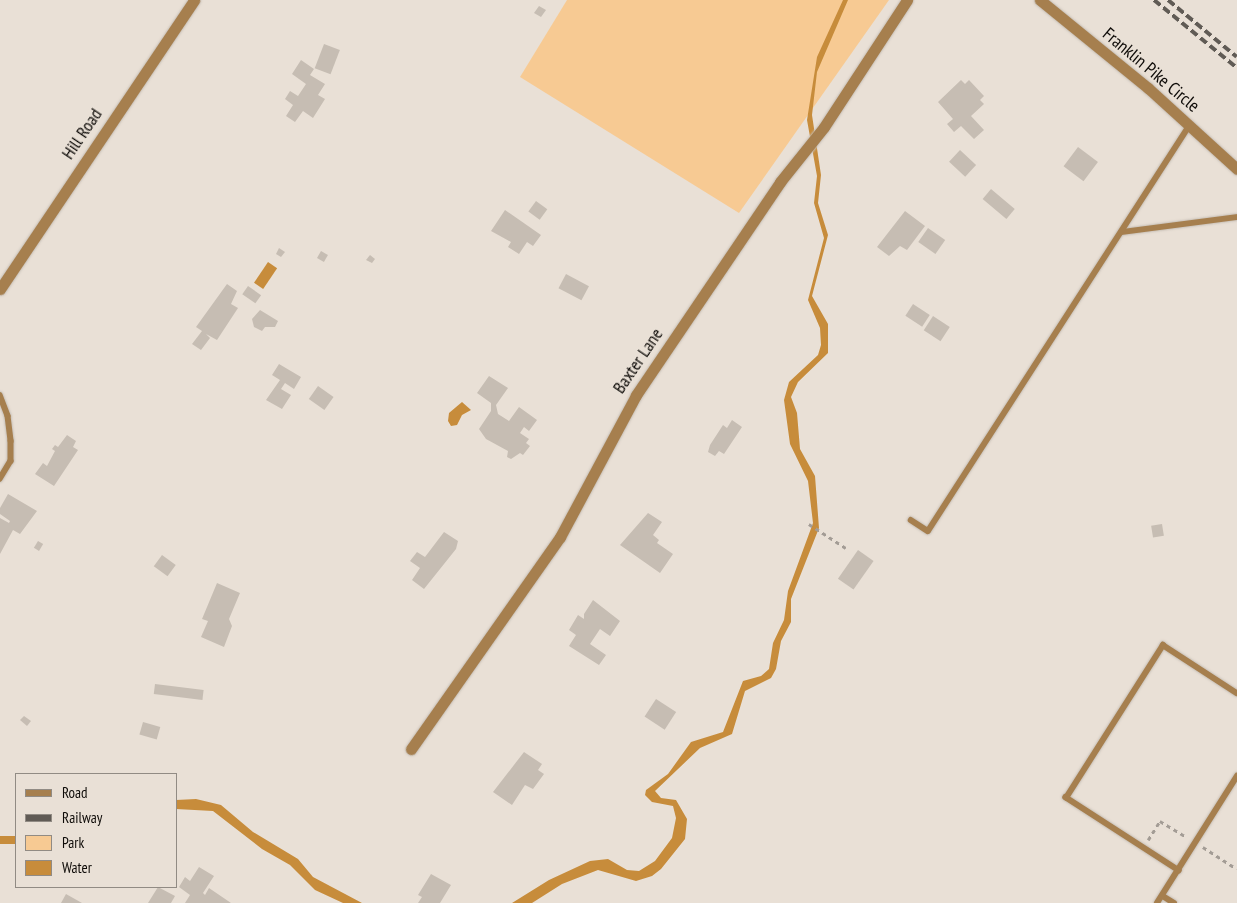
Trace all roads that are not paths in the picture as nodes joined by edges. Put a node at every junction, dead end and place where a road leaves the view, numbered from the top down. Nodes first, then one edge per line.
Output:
1 (194, 0) edge
2 (907, 0) edge
3 (1040, 0) edge
4 (1190, 125) junction
5 (1237, 169) edge
6 (1237, 217) edge
7 (1122, 232) junction
8 (0, 289) edge
9 (0, 395) edge
10 (0, 479) edge
11 (910, 520) dead end
12 (1237, 693) edge
13 (410, 749) dead end
14 (1237, 776) edge
15 (1179, 871) junction
16 (1163, 896) junction
17 (1157, 903) edge
18 (1174, 903) edge

1 - 8 street, Hill Road
2 - 13 street, Baxter Lane
3 - 4 street, Franklin Pike Circle
4 - 5 street, Franklin Pike Circle
4 - 7 lane
6 - 7 lane
7 - 11 lane
9 - 10 lane
12 - 15 lane
14 - 15 lane
15 - 16 lane
16 - 17 lane
16 - 18 lane

